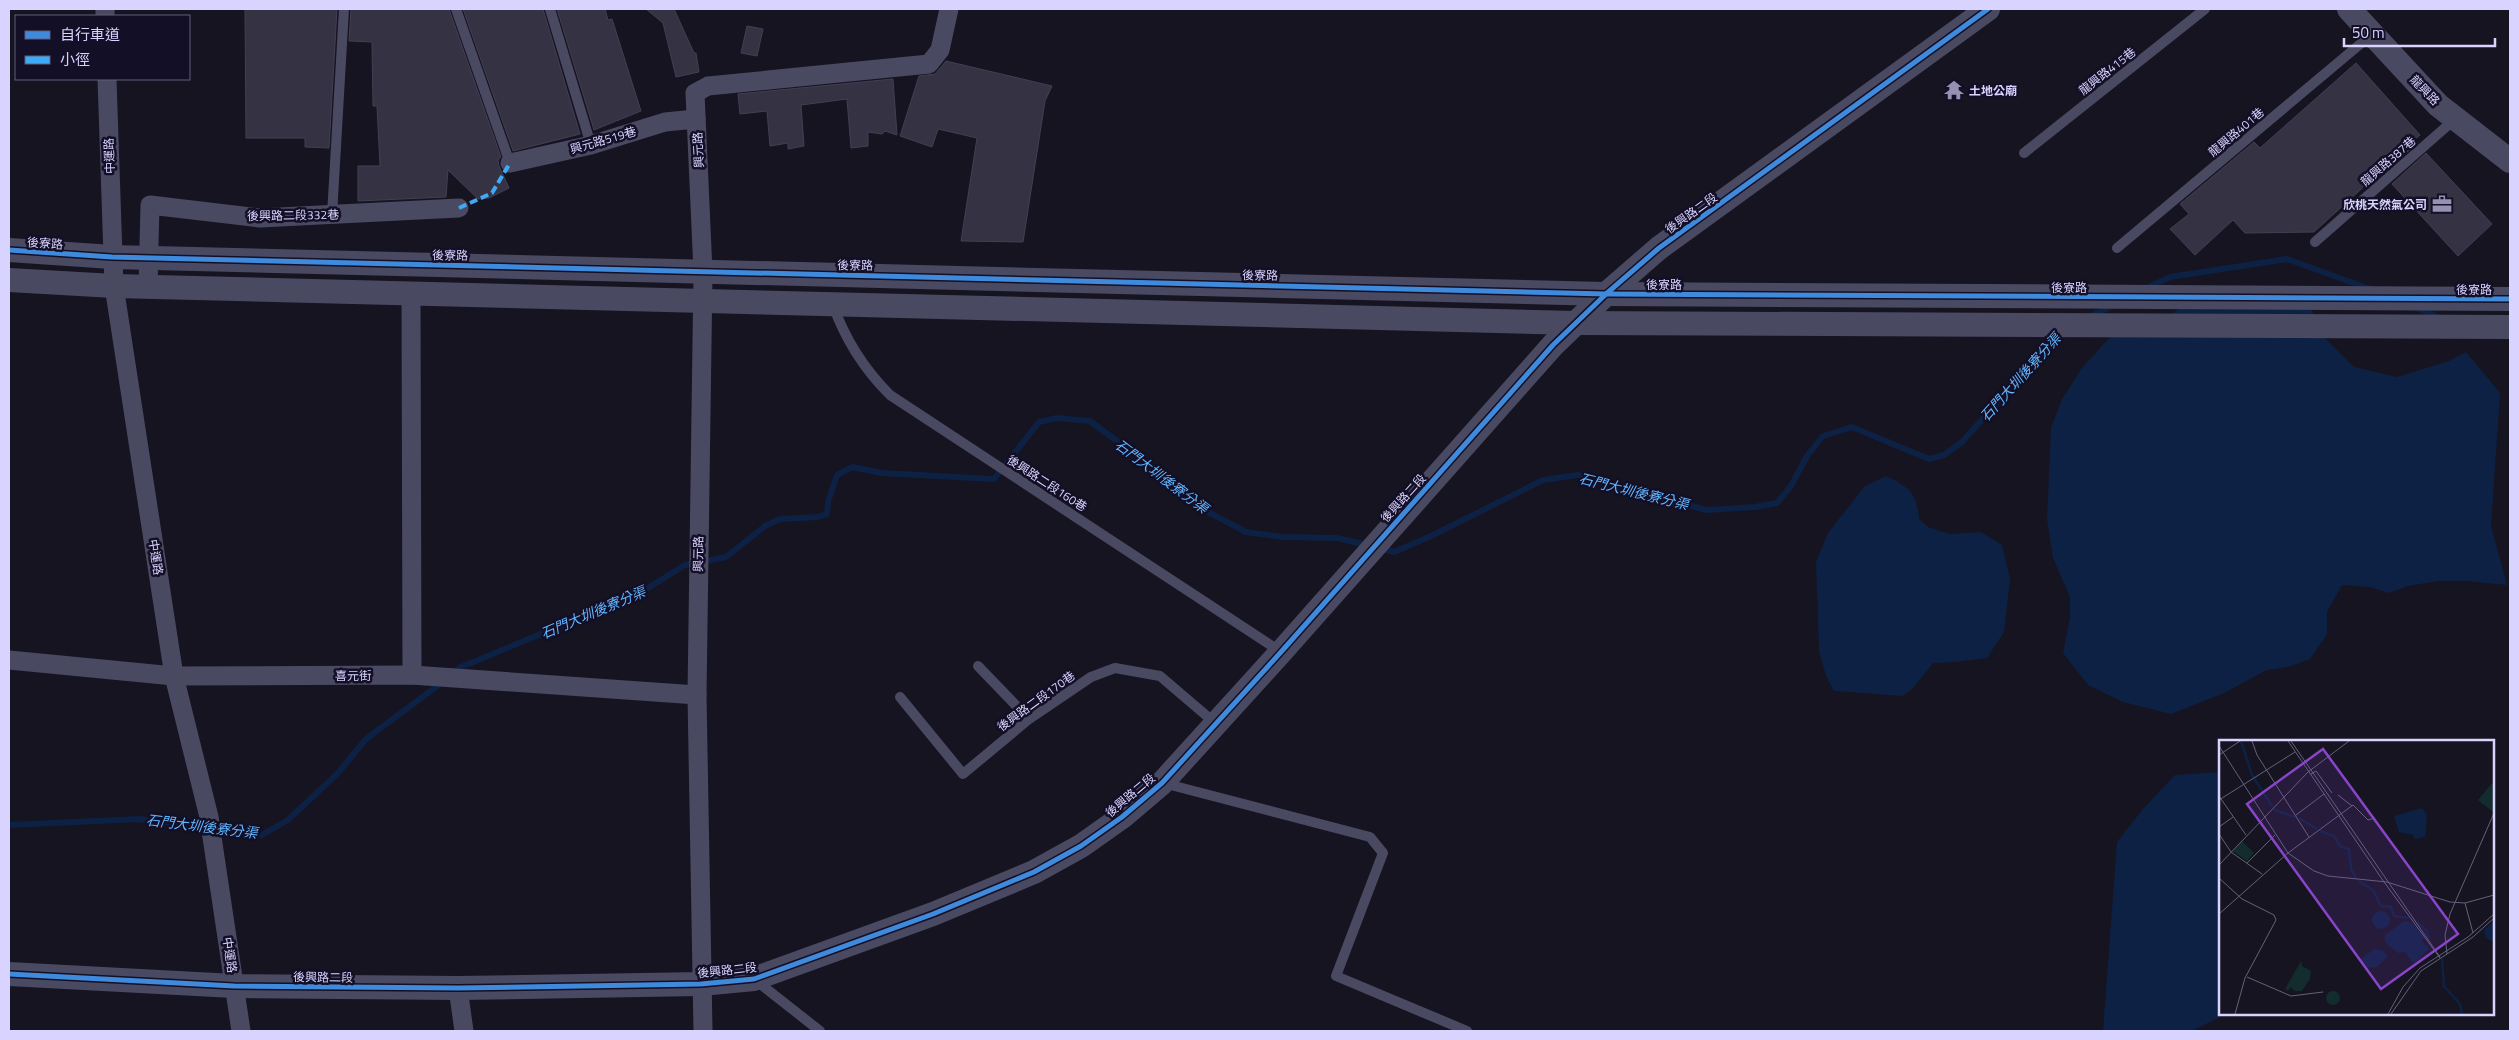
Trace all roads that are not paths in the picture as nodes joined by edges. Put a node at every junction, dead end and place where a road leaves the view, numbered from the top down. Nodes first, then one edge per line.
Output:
1 (344, 9) edge
2 (456, 9) edge
3 (550, 9) edge
4 (949, 9) edge
5 (1988, 9) edge
6 (2205, 9) edge
7 (2349, 9) edge
8 (2371, 35) junction
9 (107, 80) edge
10 (696, 119) junction
11 (2456, 119) junction
12 (591, 146) junction
13 (2024, 152) dead end
14 (2510, 161) edge
15 (510, 163) joint
16 (459, 208) dead end
17 (332, 214) junction
18 (2315, 242) dead end
19 (2118, 248) dead end
20 (9, 250) edge
21 (112, 257) junction
22 (149, 258) junction
23 (703, 272) junction
24 (9, 280) edge
25 (114, 286) junction
26 (148, 286) junction
27 (411, 293) junction
28 (1606, 294) junction
29 (2510, 299) edge
30 (701, 301) junction
31 (833, 304) junction
32 (1576, 323) junction
33 (2510, 327) edge
34 (1281, 652) junction
35 (9, 660) edge
36 (978, 666) dead end
37 (412, 675) junction
38 (174, 676) junction
39 (697, 695) junction
40 (900, 697) dead end
41 (1029, 719) junction
42 (1215, 723) junction
43 (1162, 783) junction
44 (9, 974) edge
45 (754, 979) junction
46 (701, 984) junction
47 (234, 986) junction
48 (458, 988) junction
49 (241, 1031) edge
50 (464, 1031) edge
51 (704, 1031) edge
52 (820, 1031) edge
53 (1467, 1031) edge

1 - 17 lane
2 - 15 lane
3 - 12 lane
4 - 10 street, 興元路
5 - 28 street, 後興路二段
6 - 13 lane, 龍興路415巷
7 - 8 street, 龍興路
8 - 11 street, 龍興路
8 - 19 lane, 龍興路401巷
9 - 21 street, 中運路
10 - 12 street, 興元路519巷
10 - 23 street, 興元路
11 - 14 street, 龍興路
11 - 18 lane, 龍興路387巷
12 - 15 street, 興元路519巷
16 - 17 street, 後興路二段332巷
17 - 22 street, 後興路二段332巷
20 - 21 street, 後寮路
21 - 22 street, 後寮路
21 - 25 street, 中運路
22 - 23 street, 後寮路
22 - 26 street, 後興路二段332巷
23 - 28 street, 後寮路
23 - 30 street, 興元路
24 - 25 street
25 - 26 street
25 - 38 street, 中運路
26 - 27 street
27 - 30 street
27 - 37 street
28 - 29 street, 後寮路
28 - 32 street, 後興路二段
30 - 31 street
30 - 39 street, 興元路
31 - 32 street
31 - 34 lane, 後興路二段160巷
32 - 33 street
32 - 34 street, 後興路二段
34 - 42 street, 後興路二段
35 - 38 street, 喜元街
36 - 41 lane
37 - 38 street, 喜元街
37 - 39 street, 喜元街
38 - 47 street, 中運路
39 - 46 street, 興元路
40 - 41 lane, 後興路二段170巷
41 - 42 lane, 後興路二段170巷
42 - 43 street, 後興路二段
43 - 45 street, 後興路二段
43 - 53 lane
44 - 47 street, 後興路二段
45 - 46 street, 後興路二段
45 - 52 lane
46 - 48 street, 後興路二段
46 - 51 street, 興元路
47 - 48 street, 後興路二段
47 - 49 street, 中運路
48 - 50 street

